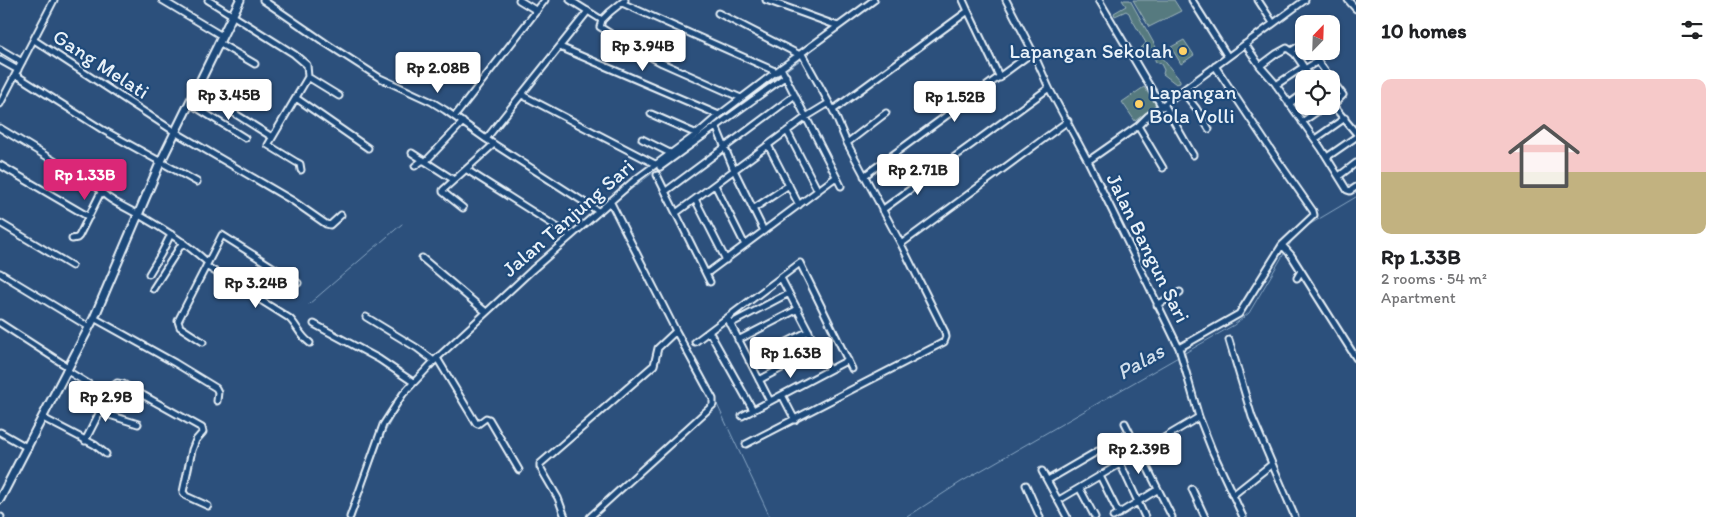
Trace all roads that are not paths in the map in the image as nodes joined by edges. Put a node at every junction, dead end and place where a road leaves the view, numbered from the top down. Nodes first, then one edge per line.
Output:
1 (54, 0) edge
2 (162, 0) edge
3 (208, 0) edge
4 (240, 0) edge
5 (263, 0) edge
6 (519, 0) edge
7 (545, 0) edge
8 (570, 0) edge
9 (766, 0) edge
10 (874, 0) edge
11 (963, 0) edge
12 (1006, 0) edge
13 (1099, 0) edge
14 (1192, 0) edge
15 (1258, 0) edge
16 (1304, 0) edge
17 (1348, 0) edge
18 (623, 2) edge
19 (1297, 2) edge
20 (1356, 9) edge
21 (537, 11) junction
22 (588, 11) junction
23 (968, 11) junction
24 (718, 14) dead end
25 (232, 16) junction
26 (602, 20) junction
27 (1273, 23) junction
28 (838, 26) junction
29 (34, 40) junction
30 (220, 40) junction
31 (1245, 44) junction
32 (560, 47) junction
33 (1295, 48) edge
34 (0, 49) edge
35 (1291, 51) junction
36 (1033, 52) junction
37 (801, 54) junction
38 (1228, 56) junction
39 (0, 60) edge
40 (1318, 61) joint
41 (22, 62) junction
42 (255, 64) dead end
43 (1215, 66) junction
44 (1260, 66) junction
45 (1304, 68) junction
46 (1324, 70) edge
47 (17, 72) junction
48 (782, 72) junction
49 (308, 77) junction
50 (1000, 78) junction
51 (1276, 86) junction
52 (1049, 88) junction
53 (196, 89) junction
54 (1183, 92) junction
55 (522, 95) junction
56 (795, 95) junction
57 (339, 96) dead end
58 (296, 98) junction
59 (741, 98) junction
60 (1295, 100) edge
61 (829, 102) junction
62 (189, 103) junction
63 (0, 104) edge
64 (1289, 104) junction
65 (1163, 105) junction
66 (833, 110) junction
67 (886, 113) dead end
68 (1340, 113) edge
69 (651, 114) dead end
70 (719, 115) junction
71 (1312, 115) edge
72 (455, 116) junction
73 (806, 117) junction
74 (1345, 118) junction
75 (1068, 121) junction
76 (463, 122) junction
77 (1302, 122) junction
78 (715, 124) junction
79 (1138, 126) junction
80 (0, 128) edge
81 (1209, 129) dead end
82 (787, 131) junction
83 (175, 132) junction
84 (1356, 133) edge
85 (697, 134) junction
86 (272, 137) junction
87 (1356, 137) edge
88 (245, 138) dead end
89 (486, 139) junction
90 (642, 139) dead end
91 (1315, 139) junction
92 (848, 143) junction
93 (494, 144) junction
94 (768, 145) junction
95 (368, 148) dead end
96 (725, 148) junction
97 (412, 153) dead end
98 (1193, 155) dead end
99 (670, 156) junction
100 (1327, 157) junction
101 (424, 160) junction
102 (161, 161) junction
103 (1088, 161) junction
104 (1356, 163) edge
105 (0, 165) edge
106 (415, 166) dead end
107 (658, 166) junction
108 (1163, 168) dead end
109 (302, 170) dead end
110 (467, 170) junction
111 (734, 170) junction
112 (657, 175) dead end
113 (864, 176) junction
114 (1339, 176) junction
115 (836, 177) junction
116 (454, 180) junction
117 (197, 182) dead end
118 (714, 184) junction
119 (789, 185) junction
120 (841, 186) dead end
121 (1356, 187) edge
122 (666, 191) junction
123 (818, 191) junction
124 (101, 192) junction
125 (695, 199) junction
126 (611, 203) junction
127 (800, 205) junction
128 (464, 208) dead end
129 (753, 209) junction
130 (882, 210) junction
131 (598, 211) junction
132 (676, 213) junction
133 (138, 215) junction
134 (341, 215) dead end
135 (89, 217) junction
136 (0, 223) edge
137 (764, 231) junction
138 (171, 234) junction
139 (571, 236) junction
140 (72, 239) dead end
141 (184, 242) junction
142 (901, 244) junction
143 (745, 245) junction
144 (1284, 247) junction
145 (422, 258) dead end
146 (726, 260) junction
147 (206, 264) junction
148 (72, 266) dead end
149 (1301, 271) junction
150 (0, 273) edge
151 (149, 274) dead end
152 (706, 274) junction
153 (781, 278) junction
154 (1297, 278) dead end
155 (710, 282) dead end
156 (298, 283) dead end
157 (152, 289) dead end
158 (1180, 292) dead end
159 (789, 293) junction
160 (1318, 298) junction
161 (1311, 302) dead end
162 (1157, 305) junction
163 (798, 309) junction
164 (486, 312) junction
165 (366, 317) dead end
166 (94, 318) junction
167 (729, 321) junction
168 (0, 322) edge
169 (314, 324) dead end
170 (89, 328) junction
171 (676, 331) junction
172 (809, 331) junction
173 (710, 332) junction
174 (738, 340) junction
175 (1229, 340) dead end
176 (203, 342) dead end
177 (695, 342) dead end
178 (310, 343) dead end
179 (818, 349) junction
180 (1180, 349) junction
181 (1356, 358) edge
182 (435, 359) junction
183 (848, 360) junction
184 (749, 361) junction
185 (67, 368) junction
186 (852, 368) dead end
187 (829, 370) junction
188 (758, 380) junction
189 (413, 382) junction
190 (782, 395) junction
191 (108, 396) junction
192 (217, 401) dead end
193 (770, 401) junction
194 (753, 410) junction
195 (100, 412) junction
196 (742, 416) dead end
197 (1199, 417) junction
198 (43, 418) junction
199 (794, 420) junction
200 (1125, 423) dead end
201 (138, 424) dead end
202 (0, 432) edge
203 (1129, 433) junction
204 (85, 441) junction
205 (746, 444) dead end
206 (28, 448) junction
207 (106, 454) dead end
208 (1140, 454) junction
209 (1272, 464) junction
210 (1120, 465) junction
211 (519, 470) dead end
212 (1042, 471) dead end
213 (1100, 476) junction
214 (1048, 480) junction
215 (1026, 485) dead end
216 (1192, 488) dead end
217 (1080, 489) junction
218 (1158, 490) junction
219 (1233, 495) junction
220 (0, 499) edge
221 (1059, 500) junction
222 (1137, 503) junction
223 (208, 506) dead end
224 (1116, 515) edge
225 (350, 517) edge
226 (565, 517) edge
227 (590, 517) edge
228 (1040, 517) edge
229 (1067, 517) edge
230 (1095, 517) edge
231 (1145, 517) edge
232 (1172, 517) edge
233 (1205, 517) edge
234 (1244, 517) edge
235 (1295, 517) edge

1 - 29 street
2 - 30 street
3 - 25 street
4 - 25 street
5 - 72 street
6 - 21 street
7 - 21 street
8 - 22 street
9 - 28 street
10 - 28 street, Jalan Tanjung Sari
11 - 23 street
12 - 36 street, Jalan Bangun Sari
13 - 65 street
14 - 38 street
15 - 27 street
16 - 19 street
17 - 20 street
18 - 26 street
18 - 48 street
19 - 27 street
21 - 72 street
22 - 26 street
22 - 32 street
23 - 50 street
23 - 66 street
24 - 37 street
25 - 30 street
25 - 49 street
26 - 59 street
27 - 31 street
28 - 37 street, Jalan Tanjung Sari
29 - 41 street
29 - 83 street, Gang Melati
30 - 42 street
30 - 53 street
31 - 38 street
31 - 44 street
32 - 55 street
32 - 70 street
33 - 35 street
34 - 41 street
35 - 44 street
35 - 45 street
36 - 50 street
36 - 52 street, Jalan Bangun Sari
37 - 48 street, Jalan Tanjung Sari
37 - 61 street
38 - 43 street
39 - 47 street
40 - 45 street
40 - 46 street
41 - 47 street
43 - 54 street
43 - 144 street
44 - 51 street
45 - 51 street
47 - 63 street
47 - 102 street
48 - 56 street
48 - 59 street, Jalan Tanjung Sari
48 - 78 street
49 - 57 street
49 - 58 street
50 - 113 street
51 - 64 street
52 - 75 street, Jalan Bangun Sari
52 - 130 street
53 - 62 street
53 - 86 street
54 - 65 street
54 - 81 street
55 - 89 street
55 - 107 street
56 - 73 street
56 - 96 street
58 - 86 street
58 - 95 street
59 - 70 street, Jalan Tanjung Sari
60 - 64 street
61 - 66 street
61 - 73 street
62 - 83 street
62 - 88 street
64 - 77 street
65 - 79 street
65 - 98 street
66 - 92 street
67 - 92 street
68 - 74 street
69 - 85 street
70 - 78 street, Jalan Tanjung Sari
71 - 77 street
72 - 76 street
73 - 82 street
73 - 115 street
74 - 84 street
74 - 91 street
75 - 103 street, Jalan Bangun Sari
75 - 142 street
76 - 89 street
76 - 101 street
77 - 91 street
78 - 85 street, Jalan Tanjung Sari
78 - 96 street
78 - 99 street
79 - 103 street
79 - 108 street
80 - 124 street
82 - 94 street
82 - 123 street
83 - 102 street
83 - 134 street, Gang Melati
85 - 99 street, Jalan Tanjung Sari
86 - 109 street
87 - 100 street
89 - 93 street
90 - 99 street
91 - 100 street
92 - 113 street
93 - 110 street
93 - 131 street
94 - 111 street
94 - 119 street
96 - 111 street
96 - 122 street
97 - 101 street
99 - 107 street, Jalan Tanjung Sari
100 - 114 street
101 - 106 street
101 - 116 street
102 - 117 street
102 - 133 street
103 - 162 street, Jalan Bangun Sari
104 - 114 street
105 - 135 street
107 - 126 street, Jalan Tanjung Sari
110 - 116 street
110 - 139 street
111 - 118 street
111 - 129 street
112 - 122 street
113 - 130 street
114 - 121 street
115 - 120 street
115 - 123 street
116 - 128 street
118 - 125 street
118 - 143 street
119 - 127 street
119 - 129 street
122 - 132 street
123 - 127 street
124 - 133 street
124 - 135 street
125 - 132 street
125 - 146 street
126 - 131 street, Jalan Tanjung Sari
126 - 171 street
127 - 137 street
129 - 137 street
130 - 142 street
131 - 139 street, Jalan Tanjung Sari
132 - 152 street
133 - 138 street
133 - 166 street
135 - 140 street
136 - 148 street
137 - 143 street
138 - 141 street
138 - 151 street
139 - 164 street, Jalan Tanjung Sari
141 - 147 street
141 - 157 street
142 - 199 street
143 - 146 street
144 - 149 street
144 - 180 street
145 - 164 street
146 - 152 street
147 - 156 street
147 - 176 street
147 - 178 street
149 - 154 street
149 - 160 street
150 - 170 street
152 - 155 street
153 - 159 street
153 - 167 street
153 - 183 street
158 - 162 street
159 - 163 street
159 - 167 street
160 - 161 street
160 - 181 street
162 - 180 street, Jalan Bangun Sari
163 - 172 street
163 - 174 street
164 - 182 street, Jalan Tanjung Sari
165 - 182 street
166 - 170 street
166 - 192 street
167 - 173 street
167 - 174 street
168 - 185 street
169 - 189 street
170 - 185 street
171 - 226 street
171 - 227 street
172 - 179 street
172 - 184 street
173 - 177 street
173 - 194 street
174 - 184 street
175 - 209 street
179 - 187 street
179 - 188 street
180 - 197 street, Jalan Bangun Sari
182 - 189 street, Jalan Tanjung Sari
182 - 211 street
183 - 186 street
183 - 187 street
184 - 188 street
185 - 191 street
185 - 198 street
187 - 190 street
188 - 193 street
189 - 225 street, Jalan Tanjung Sari
190 - 193 street
190 - 199 street
191 - 195 street
191 - 223 street
193 - 194 street
194 - 196 street
195 - 201 street
195 - 204 street
197 - 208 street
197 - 219 street, Jalan Bangun Sari
198 - 204 street
198 - 206 street
199 - 205 street
200 - 203 street
202 - 206 street
203 - 208 street
203 - 214 street
204 - 207 street
206 - 220 street
208 - 210 street
208 - 218 street
209 - 219 street
209 - 235 street
210 - 213 street
210 - 222 street
212 - 214 street
213 - 217 street
213 - 224 street
214 - 221 street
215 - 228 street
216 - 233 street
217 - 221 street
217 - 230 street
218 - 222 street
218 - 232 street
219 - 234 street, Jalan Bangun Sari
221 - 229 street
222 - 224 street
222 - 231 street

